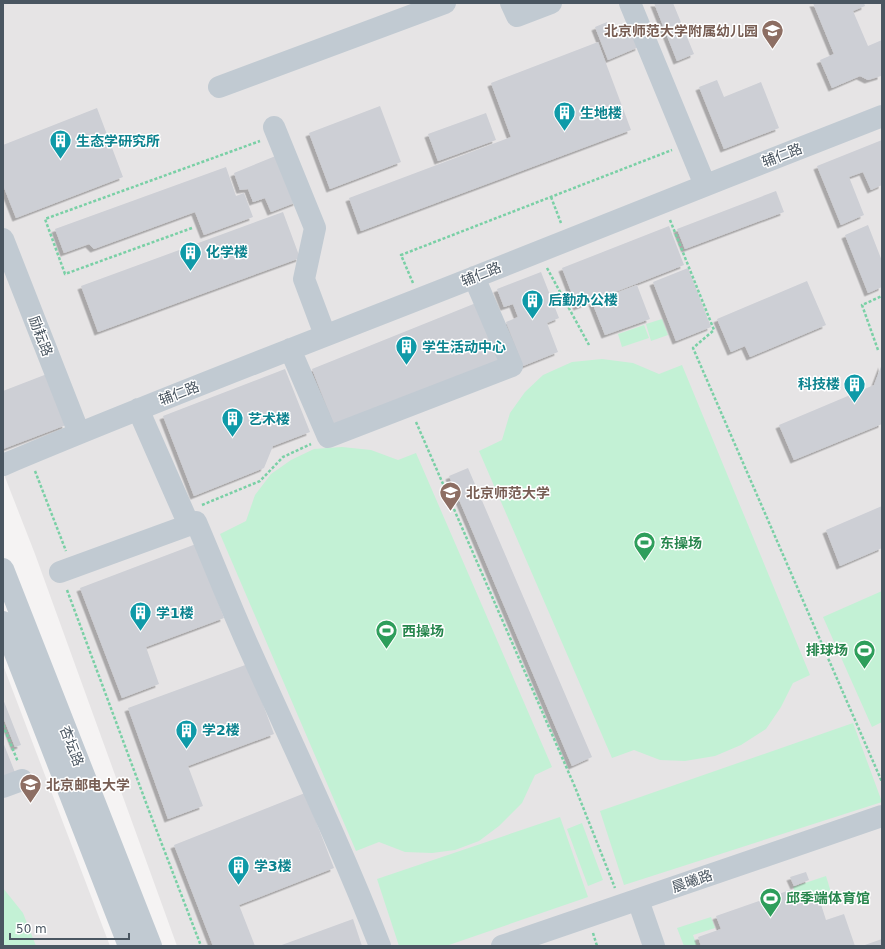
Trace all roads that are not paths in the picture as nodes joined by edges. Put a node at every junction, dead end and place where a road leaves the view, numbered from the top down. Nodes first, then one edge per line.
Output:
1 (445, 3) edge
2 (511, 3) edge
3 (551, 3) edge
4 (630, 3) edge
5 (219, 87) dead end
6 (882, 116) edge
7 (276, 131) road end
8 (705, 185) junction
9 (3, 239) edge
10 (474, 277) junction
11 (325, 336) junction
12 (290, 349) junction
13 (138, 409) junction
14 (79, 432) junction
15 (3, 465) edge
16 (186, 519) junction
17 (3, 569) edge
18 (66, 570) road end
19 (3, 622) edge
20 (882, 816) edge
21 (630, 902) junction
22 (129, 946) edge
23 (151, 946) edge
24 (380, 946) edge
25 (502, 946) edge
26 (654, 946) edge

1 - 5 street
2 - 3 street
4 - 8 street
6 - 8 street, 辅仁路
7 - 11 street
8 - 10 street, 辅仁路
9 - 14 street, 励耘路
10 - 11 street, 辅仁路
10 - 12 street
11 - 12 street, 辅仁路
12 - 13 street, 辅仁路
13 - 14 street, 辅仁路
13 - 16 street
14 - 15 street, 辅仁路
16 - 18 street
16 - 24 street
17 - 23 street, 杏坛路
19 - 22 street, 杏坛路
20 - 21 street, 晨曦路
21 - 25 street, 晨曦路
21 - 26 street

